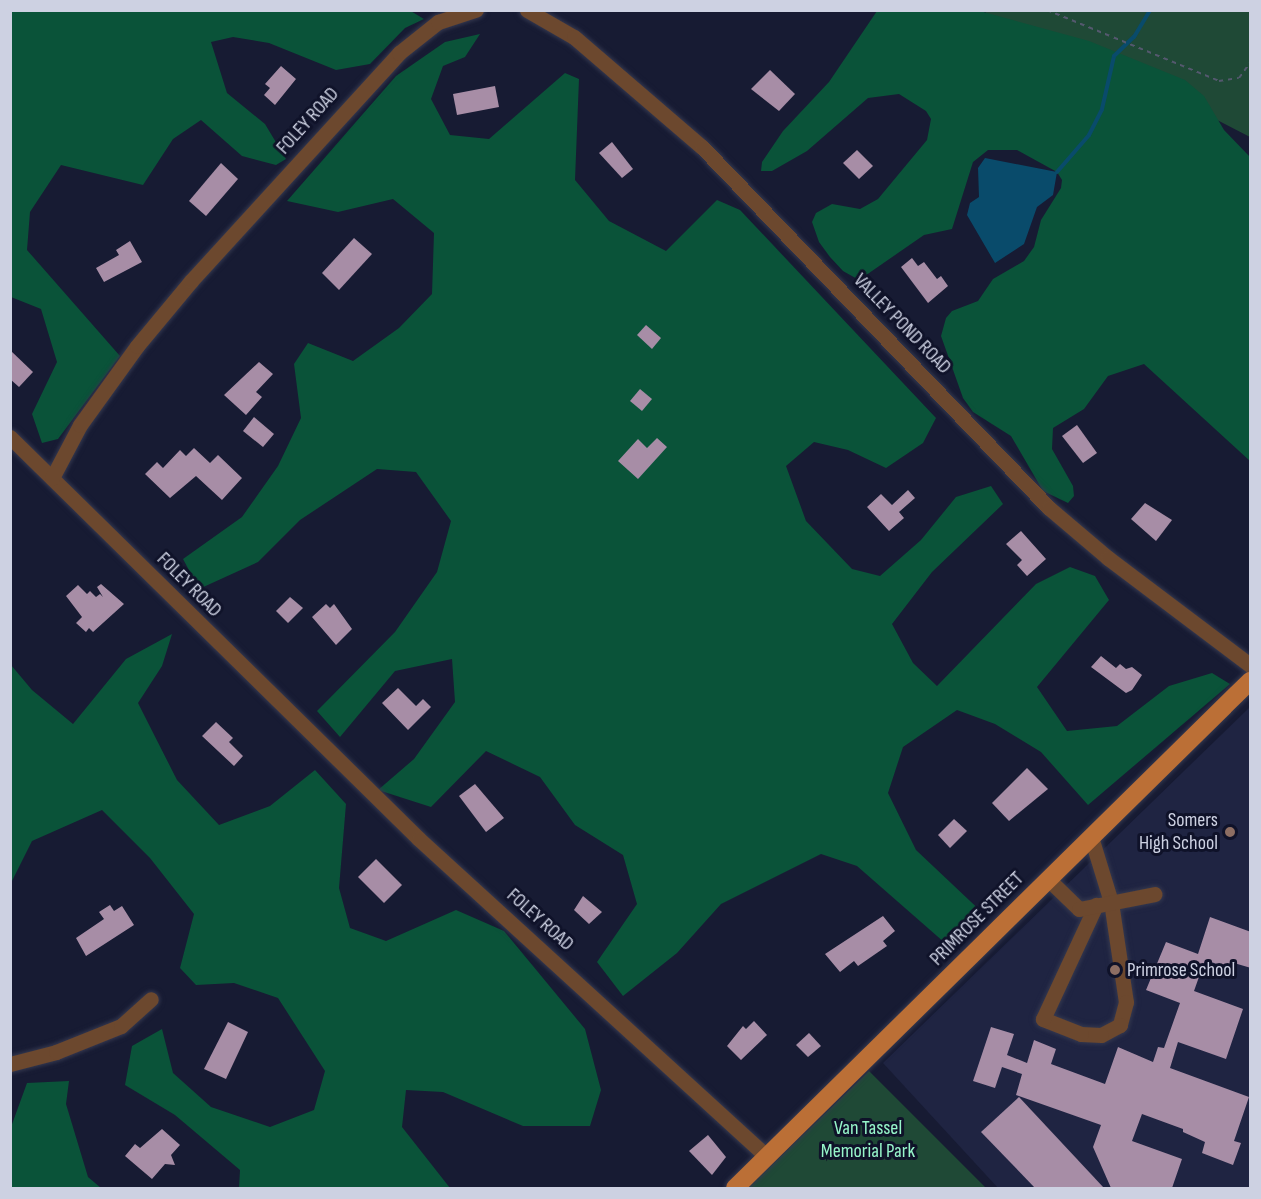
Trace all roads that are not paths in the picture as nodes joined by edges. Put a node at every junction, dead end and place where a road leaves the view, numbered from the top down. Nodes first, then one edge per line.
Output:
1 (476, 10) edge
2 (527, 10) edge
3 (10, 437) edge
4 (51, 478) junction
5 (1251, 665) edge
6 (1251, 681) edge
7 (1090, 837) junction
8 (1048, 879) junction
9 (1155, 894) dead end
10 (1103, 903) junction
11 (151, 999) dead end
12 (10, 1064) edge
13 (767, 1157) junction
14 (735, 1188) edge

1 - 4 street, FOLEY ROAD
2 - 5 street, VALLEY POND ROAD
3 - 4 street
4 - 13 street, FOLEY ROAD
6 - 7 main road, PRIMROSE STREET
7 - 8 main road, PRIMROSE STREET
7 - 10 street
8 - 10 street
8 - 13 main road, PRIMROSE STREET
9 - 10 street
10 - 10 street
11 - 12 street
13 - 14 main road, PRIMROSE STREET

